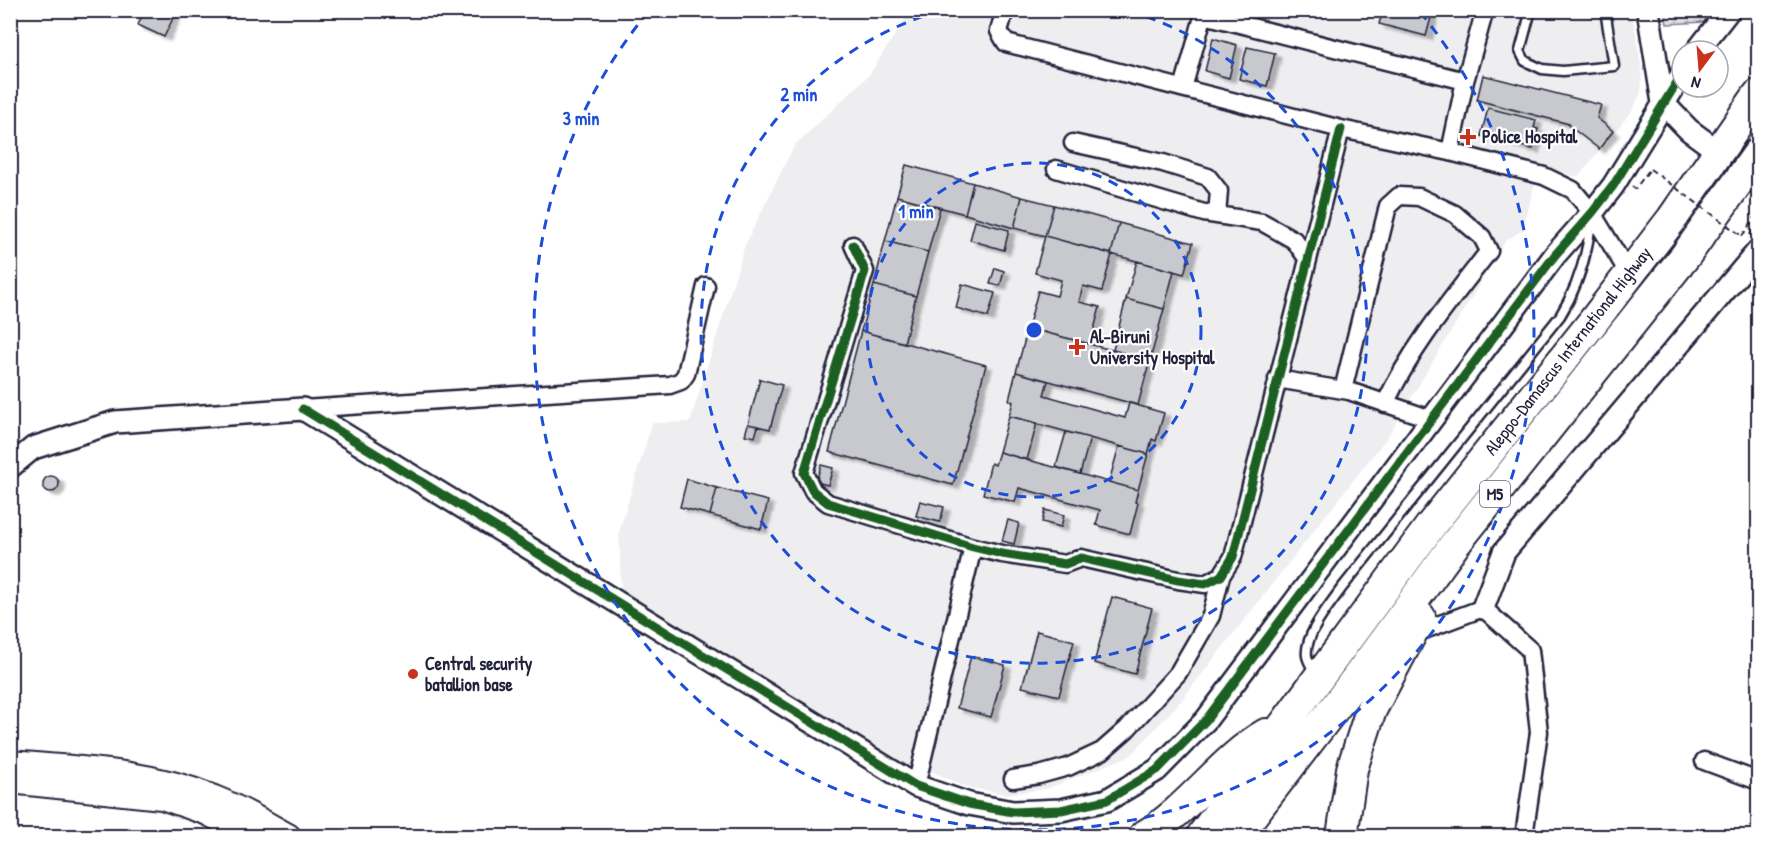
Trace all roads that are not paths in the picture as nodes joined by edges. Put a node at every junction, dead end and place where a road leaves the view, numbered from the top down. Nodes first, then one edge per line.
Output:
1 (1005, 10) edge
2 (1485, 10) edge
3 (1531, 10) edge
4 (1605, 10) edge
5 (1648, 10) edge
6 (1729, 10) edge
7 (1204, 13) edge
8 (1706, 39) edge
9 (1465, 81) junction
10 (1183, 88) junction
11 (1670, 92) edge
12 (1758, 95) edge
13 (1663, 103) junction
14 (1341, 129) junction
15 (1073, 143) dead end
16 (1450, 152) junction
17 (1719, 152) junction
18 (1758, 154) edge
19 (1056, 169) dead end
20 (1592, 213) junction
21 (1217, 215) junction
22 (1754, 243) edge
23 (853, 245) dead end
24 (1307, 258) junction
25 (1629, 274) junction
26 (706, 286) dead end
27 (1277, 378) junction
28 (1343, 390) junction
29 (1385, 404) junction
30 (303, 409) junction
31 (1431, 419) junction
32 (10, 468) edge
33 (1455, 544) junction
34 (973, 547) junction
35 (1221, 576) junction
36 (1483, 608) junction
37 (1411, 636) junction
38 (1318, 678) junction
39 (1286, 722) junction
40 (1704, 761) dead end
41 (10, 763) edge
42 (1013, 779) dead end
43 (10, 781) edge
44 (1758, 781) edge
45 (916, 786) junction
46 (230, 830) edge
47 (252, 837) edge
48 (288, 837) edge
49 (1144, 837) edge
50 (1202, 837) edge
51 (1236, 837) edge
52 (1342, 837) edge
53 (1524, 837) edge

1 - 10 street
2 - 9 street
3 - 4 lane
5 - 13 street
6 - 8 street
7 - 9 street
7 - 10 street
9 - 16 street
10 - 14 street
11 - 13 street
12 - 17 highway, Aleppo-Damascus International Highway / M5
13 - 17 street
13 - 20 street
14 - 16 street
14 - 24 street
15 - 21 street
16 - 20 street
17 - 25 highway, Aleppo-Damascus International Highway / M5
18 - 33 highway, Aleppo-Damascus International Highway / M5
19 - 21 street
20 - 25 street
20 - 31 street
20 - 38 lane
21 - 24 street
22 - 36 street
23 - 34 street
24 - 27 street
25 - 38 highway, Aleppo-Damascus International Highway / M5
26 - 30 street
27 - 28 street
27 - 35 street
28 - 29 street
28 - 29 street
29 - 31 street
30 - 32 street
30 - 45 street
31 - 45 street
33 - 37 highway
33 - 51 highway, Aleppo-Damascus International Highway / M5
34 - 35 street
34 - 45 street
35 - 42 street
36 - 37 street
36 - 53 street
37 - 52 highway
38 - 39 highway, Aleppo-Damascus International Highway / M5
39 - 49 highway
39 - 50 highway, Aleppo-Damascus International Highway / M5
40 - 44 street
41 - 48 main road
43 - 46 main road
46 - 47 main road

